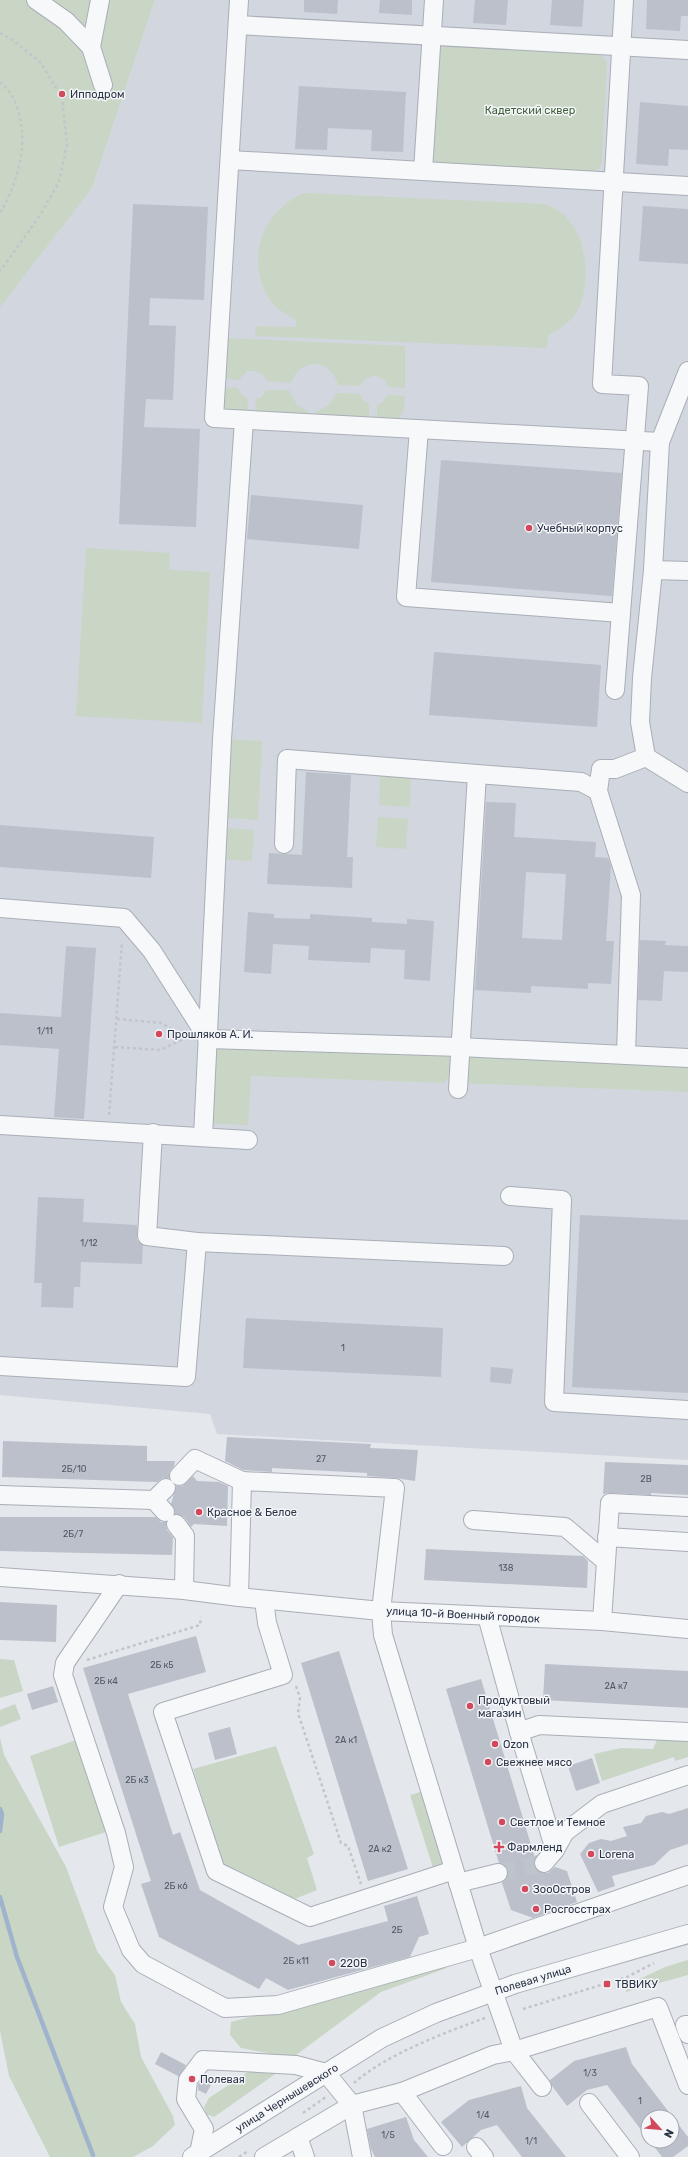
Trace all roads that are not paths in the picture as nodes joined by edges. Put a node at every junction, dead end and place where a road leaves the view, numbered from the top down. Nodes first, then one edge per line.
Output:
1 (36, 0) edge
2 (100, 0) edge
3 (239, 0) edge
4 (434, 0) edge
5 (624, 0) edge
6 (238, 25) junction
7 (432, 36) junction
8 (91, 47) junction
9 (622, 47) junction
10 (688, 50) edge
11 (103, 85) dead end
12 (230, 160) junction
13 (423, 171) junction
14 (614, 181) junction
15 (688, 186) edge
16 (688, 371) edge
17 (244, 420) junction
18 (419, 429) junction
19 (634, 442) junction
20 (660, 442) junction
21 (653, 570) junction
22 (688, 572) edge
23 (621, 613) junction
24 (615, 690) dead end
25 (646, 757) junction
26 (477, 774) junction
27 (688, 783) edge
28 (598, 791) junction
29 (284, 844) dead end
30 (0, 908) edge
31 (208, 1039) junction
32 (460, 1047) junction
33 (626, 1055) junction
34 (688, 1058) edge
35 (458, 1089) dead end
36 (0, 1125) edge
37 (153, 1133) junction
38 (203, 1137) junction
39 (248, 1140) dead end
40 (510, 1196) dead end
41 (196, 1242) junction
42 (504, 1256) dead end
43 (0, 1366) edge
44 (688, 1410) edge
45 (242, 1481) junction
46 (0, 1495) edge
47 (168, 1500) junction
48 (688, 1507) edge
49 (473, 1520) dead end
50 (607, 1537) junction
51 (688, 1542) edge
52 (605, 1561) junction
53 (0, 1577) edge
54 (119, 1584) junction
55 (184, 1590) junction
56 (239, 1598) junction
57 (264, 1600) junction
58 (381, 1611) junction
59 (487, 1616) junction
60 (602, 1622) junction
61 (688, 1629) edge
62 (519, 1732) junction
63 (688, 1732) edge
64 (688, 1775) edge
65 (498, 1872) tunnel mouth
66 (688, 1875) edge
67 (456, 1876) junction
68 (688, 1934) edge
69 (478, 1948) junction
70 (494, 1992) junction
71 (688, 2025) edge
72 (688, 2034) edge
73 (382, 2038) joint
74 (514, 2051) junction
75 (326, 2073) junction
76 (688, 2085) edge
77 (542, 2087) dead end
78 (402, 2092) junction
79 (347, 2099) junction
80 (589, 2102) dead end
81 (298, 2136) junction
82 (443, 2146) dead end
83 (256, 2154) edge
84 (196, 2155) edge
85 (306, 2157) edge
86 (362, 2157) edge
87 (630, 2157) edge

1 - 8 street
2 - 8 street
3 - 6 street
4 - 7 street
5 - 9 street
6 - 7 street
6 - 12 street
7 - 9 street
7 - 13 street
8 - 11 street
9 - 10 street
9 - 14 street
12 - 13 street
12 - 17 street
13 - 14 street
14 - 15 street
14 - 19 street
16 - 20 street
17 - 18 street
17 - 31 street
18 - 19 street
18 - 23 street
19 - 20 street
19 - 23 street
20 - 21 street
21 - 22 street
21 - 25 street
23 - 24 street
25 - 27 street
25 - 28 street
26 - 28 street
26 - 29 street
26 - 32 street
28 - 33 street
30 - 31 street
31 - 32 street
31 - 38 street
32 - 33 street
32 - 35 street
33 - 34 street
36 - 37 street
37 - 38 street
37 - 41 street
38 - 39 street
40 - 44 street
41 - 42 street
41 - 43 street
45 - 47 street
45 - 56 street
45 - 58 street
46 - 47 street
47 - 55 street
48 - 50 street
49 - 52 street
50 - 51 street
50 - 52 street
52 - 60 street
53 - 54 street, улица 10-й Военный городок
54 - 55 street, улица 10-й Военный городок
54 - 69 street
55 - 56 street, улица 10-й Военный городок
56 - 57 street, улица 10-й Военный городок
57 - 58 street, улица 10-й Военный городок
57 - 67 street
58 - 59 street, улица 10-й Военный городок
58 - 67 street
59 - 60 street, улица 10-й Военный городок
59 - 62 street
60 - 61 street, улица 10-й Военный городок
62 - 63 street
62 - 64 street
65 - 67 street
66 - 69 street
67 - 69 street
68 - 70 street, Полевая улица
69 - 70 street
70 - 73 street, Полевая улица
70 - 74 street
71 - 72 street
73 - 75 street, улица Чернышевского
74 - 76 street
74 - 77 street
74 - 78 street
75 - 79 street
75 - 84 street, улица Чернышевского
75 - 84 street
78 - 79 street
78 - 82 street
79 - 81 street
79 - 86 street
80 - 87 street
81 - 83 street
81 - 85 street

